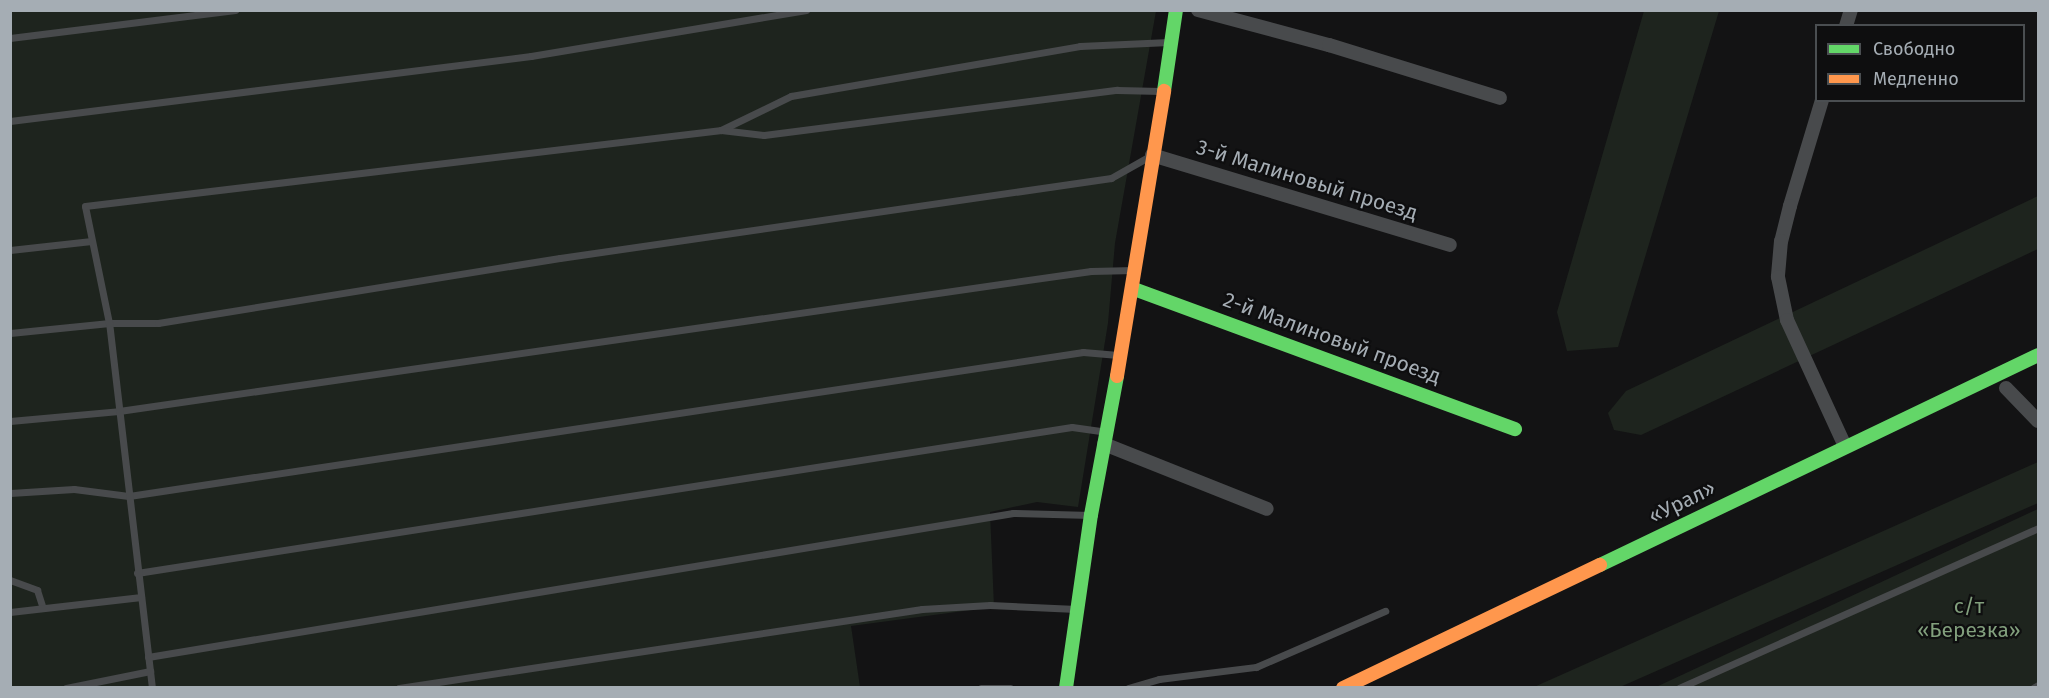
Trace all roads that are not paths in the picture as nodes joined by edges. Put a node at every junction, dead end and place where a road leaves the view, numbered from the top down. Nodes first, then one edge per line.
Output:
1 (234, 10) edge
2 (806, 10) edge
3 (1176, 10) edge
4 (1198, 10) edge
5 (10, 38) edge
6 (1170, 42) junction
7 (1161, 92) junction
8 (1500, 98) dead end
9 (1821, 102) edge
10 (10, 121) edge
11 (721, 130) junction
12 (1152, 155) junction
13 (92, 241) junction
14 (1450, 245) dead end
15 (10, 250) edge
16 (1137, 270) junction
17 (1134, 289) junction
18 (109, 323) junction
19 (10, 333) edge
20 (1121, 355) junction
21 (2038, 355) edge
22 (2007, 388) dead end
23 (119, 411) junction
24 (1939, 420) dead end
25 (10, 421) edge
26 (2038, 422) edge
27 (1515, 429) dead end
28 (1105, 438) junction
29 (1845, 446) junction
30 (1876, 450) dead end
31 (10, 493) edge
32 (129, 496) junction
33 (1267, 509) dead end
34 (1090, 515) junction
35 (2038, 528) edge
36 (137, 573) junction
37 (10, 580) edge
38 (141, 597) junction
39 (42, 606) junction
40 (1078, 609) junction
41 (1385, 611) dead end
42 (10, 612) edge
43 (148, 657) junction
44 (150, 671) junction
45 (2038, 685) edge
46 (66, 687) edge
47 (152, 687) edge
48 (399, 687) edge
49 (981, 687) edge
50 (1011, 687) edge
51 (1066, 687) edge
52 (1128, 687) edge
53 (1343, 687) edge
54 (1679, 687) edge
55 (2033, 687) edge

1 - 5 lane
2 - 10 lane
3 - 6 main road
4 - 8 street
6 - 7 main road
6 - 11 lane
7 - 11 lane
7 - 12 main road
9 - 29 street
11 - 13 lane
12 - 14 street, 3-й Малиновый проезд
12 - 16 main road
12 - 18 lane
13 - 15 lane
13 - 18 lane
16 - 17 main road
16 - 23 lane
17 - 20 main road
17 - 27 main road, 2-й Малиновый проезд
18 - 19 lane
18 - 23 lane
20 - 28 main road
20 - 32 lane
21 - 29 main road, «Урал»
22 - 26 street
23 - 25 lane
23 - 32 lane
24 - 30 main road
28 - 33 street
28 - 34 main road
28 - 36 lane
29 - 53 main road, «Урал»
31 - 32 lane
32 - 36 lane
34 - 40 main road
34 - 43 lane
35 - 54 lane
36 - 38 lane
37 - 39 lane
38 - 39 lane
38 - 43 lane
39 - 42 lane
40 - 48 lane
40 - 51 main road
41 - 52 lane
43 - 44 lane
44 - 46 lane
44 - 47 lane
45 - 55 lane
49 - 50 lane

